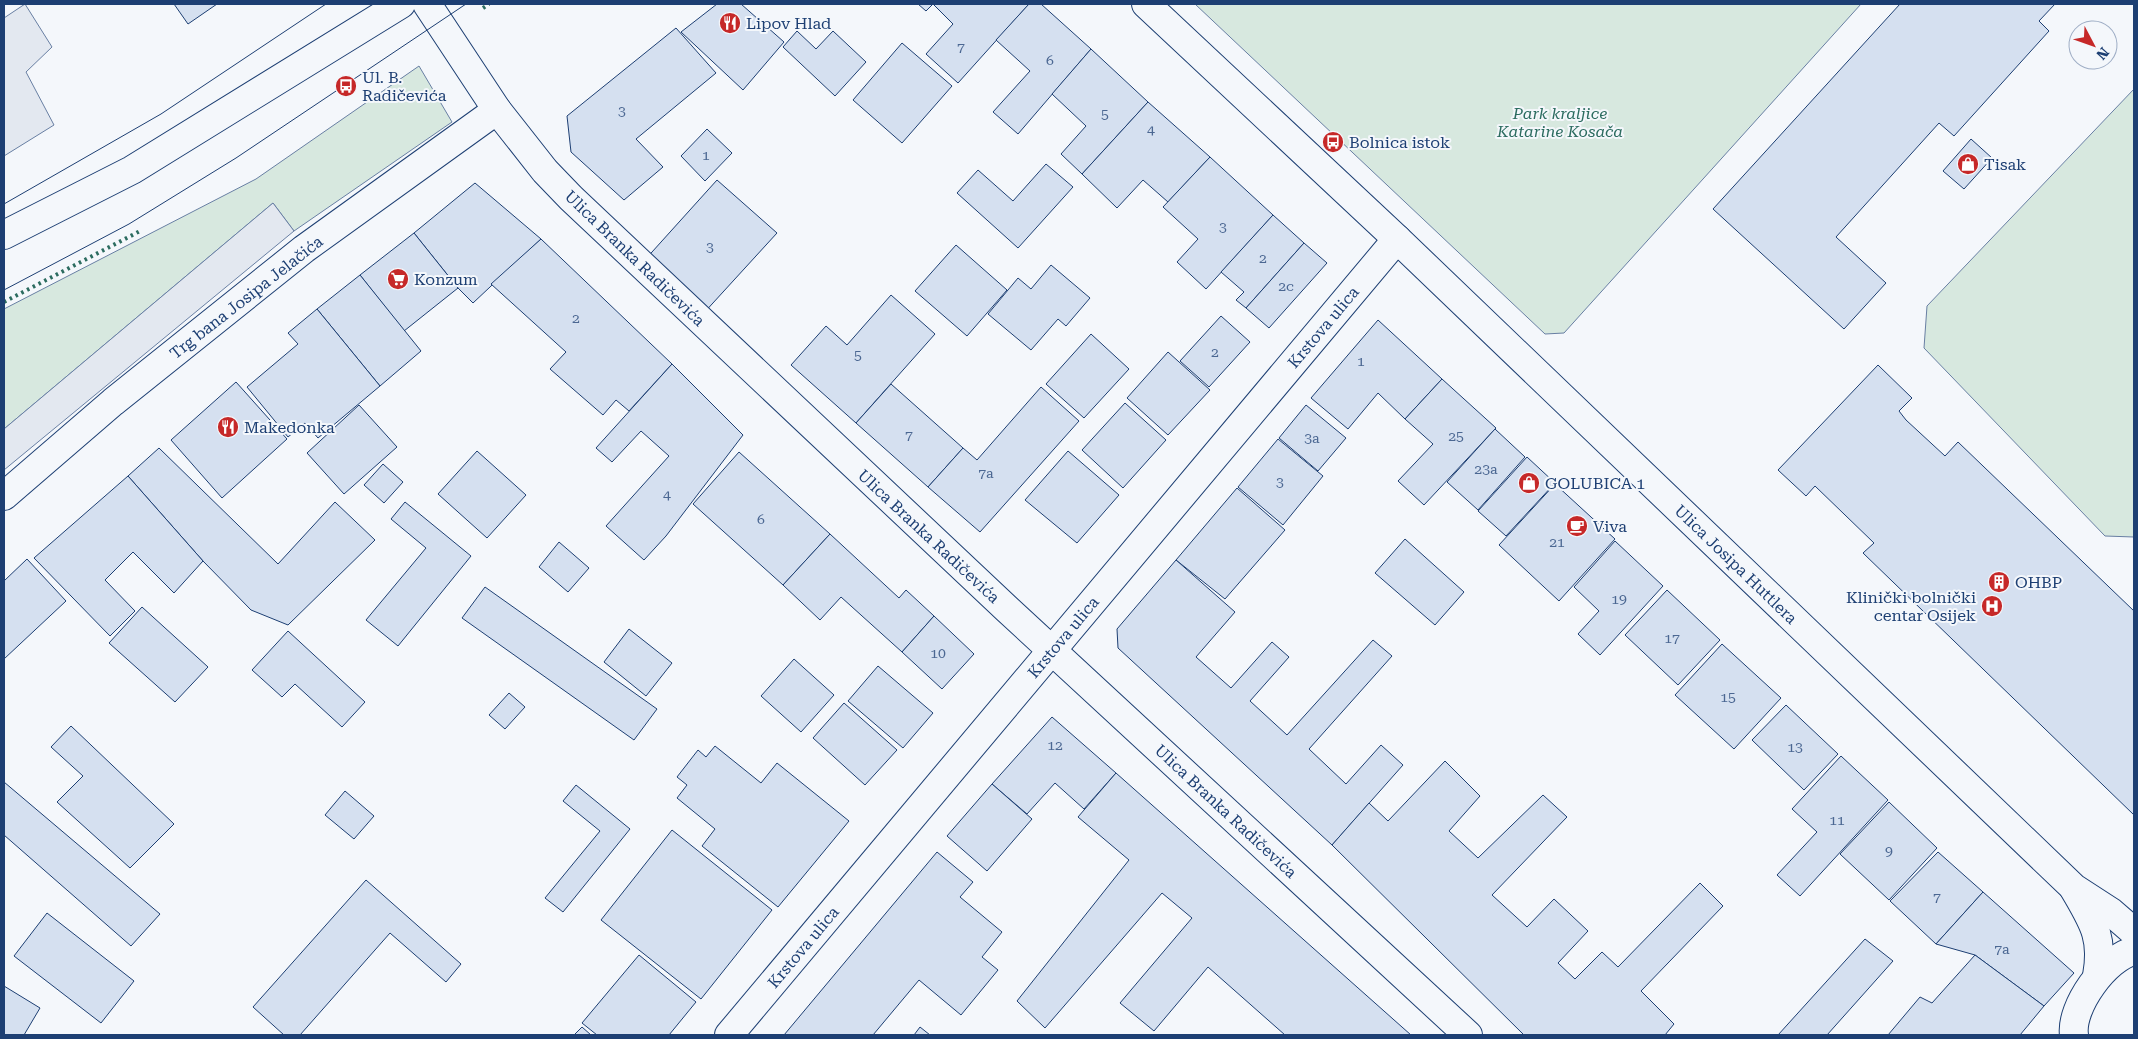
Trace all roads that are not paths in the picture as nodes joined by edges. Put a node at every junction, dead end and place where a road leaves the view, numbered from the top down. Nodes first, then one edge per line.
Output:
1 (401, 4) edge
2 (428, 4) edge
3 (1146, 4) edge
4 (498, 110) junction
5 (4, 235) edge
6 (1397, 239) junction
7 (4, 496) edge
8 (1052, 650) junction
9 (2074, 888) junction
10 (2134, 932) edge
11 (2134, 951) edge
12 (2097, 976) junction
13 (2071, 1030) edge
14 (729, 1035) edge
15 (1468, 1035) edge

1 - 5 street
2 - 4 street, Ulica Branka Radičevića
3 - 6 street
4 - 7 street, Trg bana Josipa Jelačića
4 - 8 street, Ulica Branka Radičevića
6 - 8 street, Krstova ulica
6 - 9 street, Ulica Josipa Huttlera
8 - 14 street, Krstova ulica
8 - 15 street, Ulica Branka Radičevića
9 - 10 street, Ulica Josipa Huttlera
9 - 12 street, Ulica Josipa Huttlera
11 - 12 street
12 - 13 street

